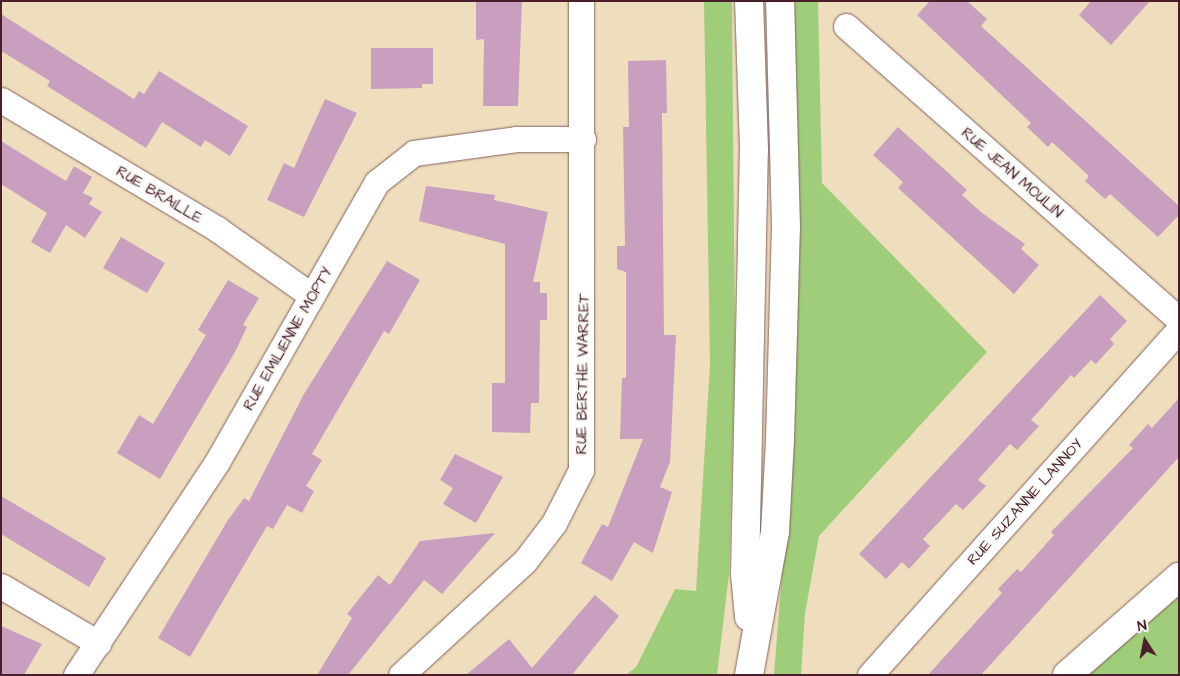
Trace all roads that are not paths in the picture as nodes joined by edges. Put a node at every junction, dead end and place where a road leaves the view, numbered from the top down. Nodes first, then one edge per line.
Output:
1 (581, 1) edge
2 (749, 1) edge
3 (780, 1) edge
4 (846, 26) dead end
5 (1, 100) edge
6 (583, 140) junction
7 (312, 296) junction
8 (1179, 320) edge
9 (1179, 329) edge
10 (1179, 577) edge
11 (1, 586) edge
12 (98, 643) junction
13 (751, 646) junction
14 (76, 675) edge
15 (401, 675) edge
16 (749, 675) edge
17 (870, 675) edge
18 (1067, 675) edge

1 - 6 street, RUE BERTHE WARRET
2 - 13 main road
3 - 13 main road
4 - 8 street, RUE JEAN MOULIN
5 - 7 street, RUE BRAILLE
6 - 7 street, RUE EMILIENNE MOPTY
6 - 15 street, RUE BERTHE WARRET
7 - 12 street, RUE EMILIENNE MOPTY
9 - 17 street, RUE SUZANNE LANNOY
10 - 18 main road
11 - 12 street
12 - 14 street, RUE EMILIENNE MOPTY
13 - 16 main road

